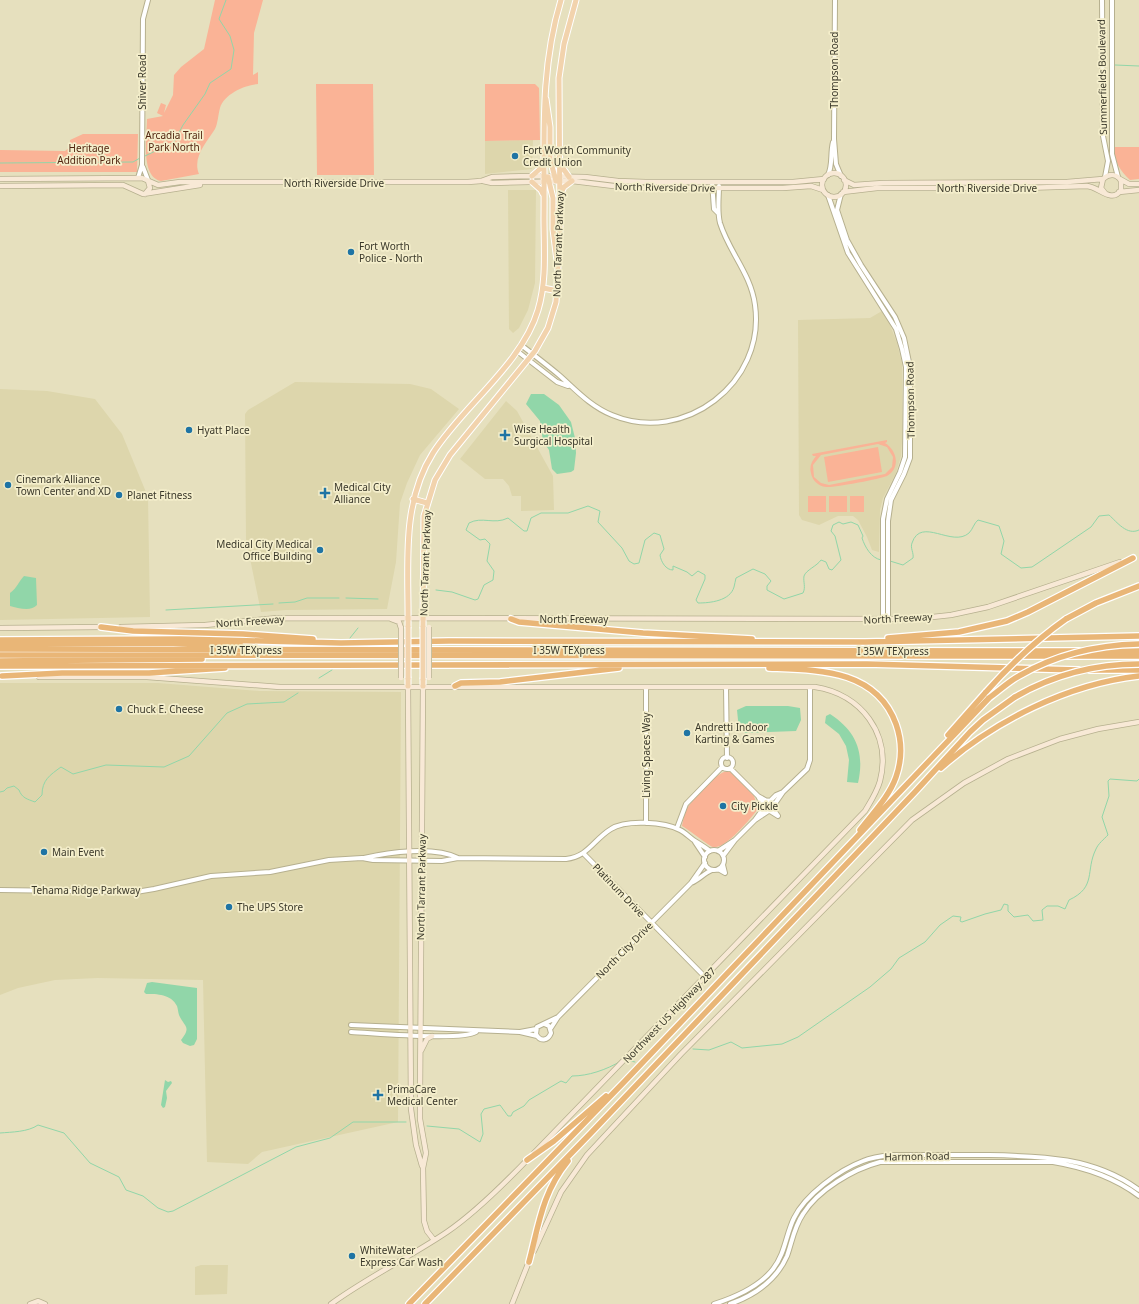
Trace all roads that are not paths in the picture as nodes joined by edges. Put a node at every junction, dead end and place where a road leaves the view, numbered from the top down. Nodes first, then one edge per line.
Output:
1 (148, 0) edge
2 (561, 0) edge
3 (576, 0) edge
4 (834, 0) edge
5 (1102, 0) edge
6 (1112, 0) edge
7 (545, 94) junction
8 (1103, 111) junction
9 (1111, 111) junction
10 (834, 139) junction
11 (544, 161) junction
12 (559, 163) junction
13 (142, 165) junction
14 (826, 177) junction
15 (843, 178) junction
16 (1104, 178) junction
17 (1119, 178) junction
18 (0, 179) edge
19 (138, 179) junction
20 (532, 179) junction
21 (546, 179) junction
22 (557, 179) junction
23 (570, 179) junction
24 (148, 181) junction
25 (712, 182) junction
26 (719, 182) junction
27 (211, 183) junction
28 (949, 183) junction
29 (1139, 184) edge
30 (0, 186) edge
31 (712, 188) junction
32 (719, 188) junction
33 (949, 188) junction
34 (134, 189) junction
35 (823, 190) junction
36 (1139, 190) edge
37 (1120, 192) junction
38 (842, 193) junction
39 (145, 194) junction
40 (1105, 194) junction
41 (828, 195) junction
42 (544, 198) junction
43 (560, 198) junction
44 (718, 213) junction
45 (845, 241) junction
46 (559, 266) junction
47 (543, 288) junction
48 (558, 291) junction
49 (521, 345) junction
50 (517, 351) junction
51 (533, 354) junction
52 (528, 360) junction
53 (570, 387) junction
54 (413, 499) junction
55 (427, 503) junction
56 (1136, 557) edge
57 (1139, 586) edge
58 (388, 618) junction
59 (408, 618) junction
60 (423, 619) junction
61 (433, 619) junction
62 (511, 619) junction
63 (885, 620) junction
64 (101, 627) junction
65 (0, 628) edge
66 (1139, 636) edge
67 (0, 640) edge
68 (792, 642) junction
69 (865, 642) junction
70 (341, 643) junction
71 (0, 644) edge
72 (1139, 644) edge
73 (0, 649) edge
74 (268, 650) junction
75 (1139, 651) edge
76 (0, 655) edge
77 (279, 656) junction
78 (1139, 656) edge
79 (0, 660) edge
80 (303, 664) junction
81 (669, 664) junction
82 (1139, 664) edge
83 (700, 665) junction
84 (0, 666) edge
85 (1139, 670) edge
86 (1, 676) edge
87 (1139, 676) edge
88 (426, 678) junction
89 (396, 686) junction
90 (408, 686) junction
91 (423, 686) junction
92 (433, 686) junction
93 (455, 686) junction
94 (646, 687) junction
95 (726, 687) junction
96 (812, 687) junction
97 (1139, 722) edge
98 (727, 758) junction
99 (722, 767) junction
100 (730, 768) junction
101 (902, 791) junction
102 (783, 792) junction
103 (915, 792) junction
104 (758, 796) junction
105 (768, 801) junction
106 (768, 808) junction
107 (646, 823) junction
108 (677, 828) junction
109 (736, 840) junction
110 (695, 842) junction
111 (844, 850) junction
112 (710, 851) junction
113 (718, 851) junction
114 (409, 852) junction
115 (422, 852) junction
116 (584, 854) junction
117 (723, 856) junction
118 (705, 857) junction
119 (362, 858) junction
120 (458, 858) junction
121 (410, 861) junction
122 (422, 861) junction
123 (705, 863) junction
124 (723, 865) junction
125 (718, 869) junction
126 (712, 870) junction
127 (691, 883) junction
128 (0, 890) edge
129 (651, 923) junction
130 (705, 977) junction
131 (558, 1017) junction
132 (544, 1024) junction
133 (352, 1025) dead end
134 (410, 1027) junction
135 (420, 1028) junction
136 (551, 1028) junction
137 (536, 1029) junction
138 (351, 1032) dead end
139 (476, 1032) junction
140 (520, 1032) junction
141 (410, 1034) junction
142 (420, 1035) junction
143 (432, 1036) junction
144 (536, 1036) junction
145 (420, 1053) junction
146 (625, 1081) junction
147 (591, 1133) junction
148 (1043, 1158) junction
149 (527, 1160) junction
150 (423, 1168) junction
151 (1139, 1190) edge
152 (1139, 1196) edge
153 (434, 1240) junction
154 (529, 1262) junction
155 (31, 1303) edge
156 (25, 1304) edge
157 (44, 1304) edge
158 (331, 1304) edge
159 (408, 1304) edge
160 (425, 1304) edge
161 (512, 1304) edge
162 (714, 1304) edge
163 (730, 1304) edge

1 - 13 street, Shiver Road
2 - 7 main road, North Tarrant Parkway
3 - 12 main road, North Tarrant Parkway
4 - 10 street, Thompson Road
5 - 8 street, Summerfields Boulevard
6 - 9 street, Summerfields Boulevard
7 - 11 main road, North Tarrant Parkway
7 - 22 main road
8 - 9 street
8 - 16 street, Summerfields Boulevard
9 - 17 street, Summerfields Boulevard
10 - 14 street, Thompson Road
10 - 15 street, Thompson Road
11 - 20 main road
11 - 21 main road, North Tarrant Parkway
12 - 22 main road, North Tarrant Parkway
12 - 23 main road
13 - 19 street, Shiver Road
13 - 24 street, Shiver Road
14 - 15 main road, North Riverside Drive
14 - 26 main road, North Riverside Drive
14 - 35 main road
15 - 28 main road, North Riverside Drive
15 - 38 main road
16 - 17 main road, North Riverside Drive
16 - 28 main road, North Riverside Drive
16 - 40 main road
17 - 29 main road, North Riverside Drive
17 - 37 main road
18 - 19 main road
19 - 24 main road
19 - 34 main road
20 - 21 main road, North Riverside Drive
20 - 27 main road, North Riverside Drive
20 - 42 main road
21 - 22 main road, North Riverside Drive
21 - 42 main road, North Tarrant Parkway
21 - 46 main road
22 - 23 main road, North Riverside Drive
22 - 43 main road, North Tarrant Parkway
23 - 25 main road, North Riverside Drive
23 - 31 main road, North Riverside Drive
23 - 43 main road
24 - 27 main road, North Riverside Drive
24 - 39 main road
25 - 26 main road, North Riverside Drive
25 - 31 street
26 - 32 street
27 - 39 main road, North Riverside Drive
28 - 33 main road
30 - 34 main road
31 - 32 main road, North Riverside Drive
31 - 44 street
32 - 35 main road, North Riverside Drive
32 - 44 street
33 - 38 main road, North Riverside Drive
33 - 40 main road, North Riverside Drive
34 - 39 main road
35 - 41 main road
36 - 37 main road
37 - 40 main road
38 - 41 main road, North Riverside Drive
38 - 45 street, Thompson Road
41 - 45 street, Thompson Road
42 - 47 main road, North Tarrant Parkway
43 - 46 main road, North Tarrant Parkway
44 - 53 street
45 - 63 street, Thompson Road
46 - 48 main road, North Tarrant Parkway
47 - 48 main road
47 - 49 main road, North Tarrant Parkway
48 - 51 main road, North Tarrant Parkway
49 - 50 main road, North Tarrant Parkway
49 - 51 street
50 - 52 street
50 - 54 main road, North Tarrant Parkway
51 - 52 main road, North Tarrant Parkway
51 - 53 street
52 - 53 street
52 - 55 main road, North Tarrant Parkway
54 - 55 main road
54 - 59 main road, North Tarrant Parkway
55 - 60 main road, North Tarrant Parkway
56 - 63 main road, North Freeway
56 - 69 highway
57 - 101 highway, bridge
58 - 59 main road, North Freeway
58 - 64 main road, North Freeway
58 - 89 main road, bridge
59 - 60 main road, North Freeway
59 - 90 main road, North Tarrant Parkway, bridge
60 - 61 main road, North Freeway
60 - 88 main road, North Tarrant Parkway, bridge
61 - 62 main road, North Freeway
61 - 88 main road, bridge
62 - 63 main road, North Freeway
62 - 68 highway
64 - 65 main road, North Freeway
64 - 70 highway
66 - 69 highway, North Freeway
67 - 70 highway, North Freeway
68 - 69 highway, North Freeway
68 - 70 highway, North Freeway
71 - 74 highway
72 - 101 highway, bridge
73 - 74 highway, I 35W TEXpress
74 - 75 highway, I 35W TEXpress
76 - 77 highway, I 35W TEXpress
77 - 78 highway, I 35W TEXpress
77 - 79 highway
80 - 81 highway
80 - 84 highway
80 - 86 highway
81 - 83 highway
81 - 93 highway
82 - 103 highway, bridge
83 - 85 highway
83 - 111 highway
86 - 89 main road
87 - 103 highway
88 - 91 main road, North Tarrant Parkway
88 - 92 main road
89 - 90 main road
90 - 91 main road
90 - 114 main road, North Tarrant Parkway
91 - 92 main road
91 - 115 main road, North Tarrant Parkway
92 - 93 main road
93 - 94 main road
94 - 95 main road
94 - 107 street, Living Spaces Way
95 - 96 main road
95 - 98 street
96 - 102 street
96 - 130 main road, Northwest US Highway 287
97 - 154 main road
98 - 99 street
98 - 100 street
99 - 100 street
99 - 108 street
100 - 104 street
101 - 111 highway
102 - 105 street
102 - 106 street
103 - 147 highway
104 - 105 street
104 - 106 street
105 - 106 street
105 - 106 street
106 - 109 street
107 - 108 street, Tehama Ridge Parkway
107 - 116 street, Tehama Ridge Parkway
108 - 110 street, Tehama Ridge Parkway
109 - 113 street
109 - 117 street
110 - 112 street, Tehama Ridge Parkway
110 - 118 street, Tehama Ridge Parkway
111 - 146 highway
112 - 113 street
112 - 118 street
113 - 117 street
114 - 115 street, Tehama Ridge Parkway
114 - 119 street, Tehama Ridge Parkway
114 - 121 main road, North Tarrant Parkway
115 - 120 street, Tehama Ridge Parkway
115 - 122 main road, North Tarrant Parkway
116 - 120 street, Tehama Ridge Parkway
116 - 129 street, Platinum Drive
117 - 124 street
118 - 123 street
119 - 121 street, Tehama Ridge Parkway
119 - 128 street, Tehama Ridge Parkway
120 - 122 street, Tehama Ridge Parkway
121 - 122 street, Tehama Ridge Parkway
121 - 134 main road, North Tarrant Parkway
122 - 135 main road, North Tarrant Parkway
123 - 126 street
123 - 127 street, North City Drive
124 - 125 street
124 - 125 street
125 - 126 street
126 - 127 street, North City Drive
127 - 129 street, North City Drive
129 - 130 street, Platinum Drive
129 - 131 street, North City Drive
130 - 149 main road, Northwest US Highway 287
131 - 132 street, North City Drive
131 - 136 street, North City Drive
132 - 136 street
132 - 137 street
133 - 134 street
134 - 135 street
134 - 141 main road, North Tarrant Parkway
135 - 139 street
135 - 142 main road, North Tarrant Parkway
136 - 144 street
137 - 140 street
137 - 144 street
138 - 141 street
139 - 140 street
139 - 143 street
140 - 144 street
141 - 142 street
141 - 150 main road, North Tarrant Parkway
142 - 143 street
142 - 145 main road, North Tarrant Parkway
143 - 145 main road
145 - 150 main road, North Tarrant Parkway
146 - 149 highway
146 - 159 highway
147 - 154 highway
147 - 160 highway
148 - 151 street
148 - 152 street
148 - 162 street, Harmon Road
148 - 163 street, Harmon Road
149 - 153 main road, Northwest US Highway 287
150 - 153 main road, North Tarrant Parkway
153 - 158 main road, Northwest US Highway 287
154 - 161 main road
155 - 156 main road
155 - 157 main road

